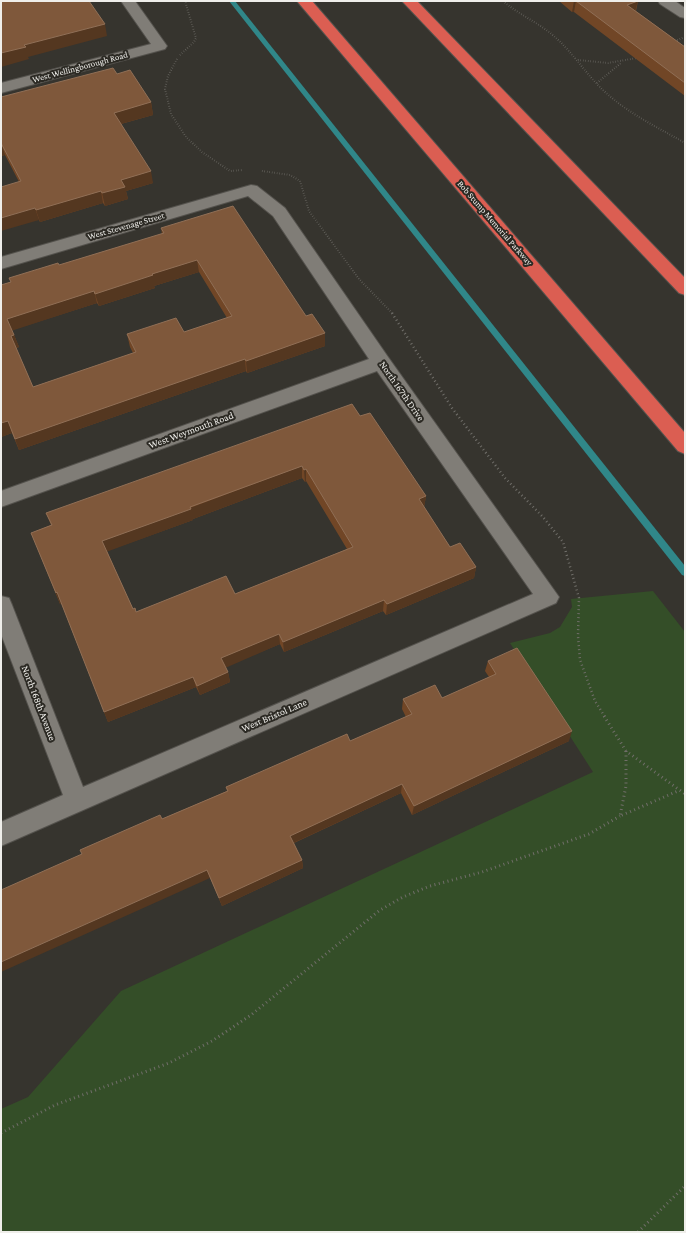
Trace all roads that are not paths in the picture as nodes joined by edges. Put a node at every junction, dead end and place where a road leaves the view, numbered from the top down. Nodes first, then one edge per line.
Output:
1 (128, 1) edge
2 (304, 1) edge
3 (409, 1) edge
4 (665, 1) edge
5 (685, 14) edge
6 (1, 88) edge
7 (251, 190) joint
8 (1, 263) edge
9 (685, 289) edge
10 (381, 362) junction
11 (685, 446) edge
12 (1, 498) edge
13 (548, 597) joint
14 (1, 605) edge
15 (78, 801) junction
16 (1, 834) edge

1 - 6 street, West Wellingborough Road
2 - 11 highway, Bob Stump Memorial Parkway
3 - 9 highway
4 - 5 street
7 - 8 street, West Stevenage Street
7 - 10 street, North 167th Drive
10 - 12 street, West Weymouth Road
10 - 13 street, North 167th Drive
13 - 15 street, West Bristol Lane
14 - 15 street, North 168th Avenue
15 - 16 street, West Bristol Lane

